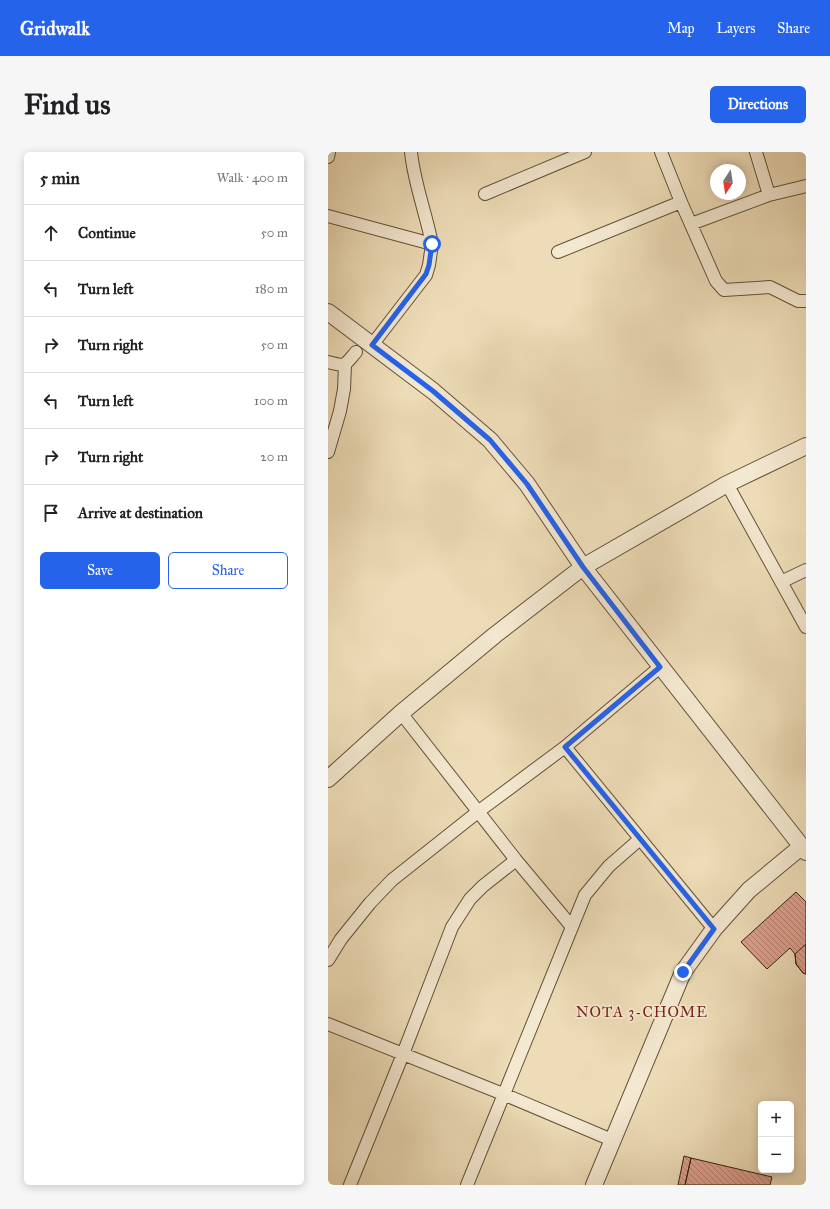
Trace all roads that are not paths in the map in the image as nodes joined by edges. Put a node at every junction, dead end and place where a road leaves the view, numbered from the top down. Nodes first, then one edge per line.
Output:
1 (329, 152) edge
2 (410, 152) edge
3 (585, 152) edge
4 (661, 152) edge
5 (756, 152) edge
6 (328, 157) edge
7 (806, 186) edge
8 (485, 194) dead end
9 (769, 195) junction
10 (681, 202) junction
11 (328, 216) edge
12 (691, 224) junction
13 (432, 244) junction
14 (558, 252) dead end
15 (806, 301) edge
16 (328, 312) edge
17 (372, 345) junction
18 (356, 352) dead end
19 (328, 362) edge
20 (345, 365) junction
21 (806, 446) edge
22 (328, 452) edge
23 (727, 484) junction
24 (583, 567) junction
25 (806, 570) edge
26 (782, 582) junction
27 (806, 627) edge
28 (660, 667) junction
29 (401, 713) junction
30 (565, 747) junction
31 (328, 779) edge
32 (479, 812) junction
33 (640, 839) junction
34 (804, 850) edge
35 (516, 860) junction
36 (572, 927) junction
37 (714, 929) junction
38 (328, 960) edge
39 (328, 1024) edge
40 (403, 1054) junction
41 (503, 1094) junction
42 (612, 1140) junction
43 (350, 1185) edge
44 (467, 1185) edge
45 (594, 1185) edge

1 - 6 street
2 - 13 street
3 - 8 street
4 - 10 street
5 - 9 street
7 - 9 street
9 - 12 street
10 - 12 street
10 - 14 street
11 - 13 street
12 - 15 street
13 - 17 street
16 - 17 street
17 - 24 street
18 - 20 street
19 - 20 street
20 - 22 street
21 - 23 street
23 - 24 street
23 - 26 street
24 - 28 street
24 - 29 street
25 - 26 street
26 - 27 street
28 - 30 street
28 - 34 street
29 - 31 street
29 - 32 street
30 - 32 street
30 - 33 street
32 - 35 street
32 - 38 street
33 - 36 street
33 - 37 street
34 - 37 street
35 - 36 street
35 - 40 street
36 - 41 street
37 - 42 street
39 - 40 street
40 - 41 street
40 - 43 street
41 - 42 street
41 - 44 street
42 - 45 street

